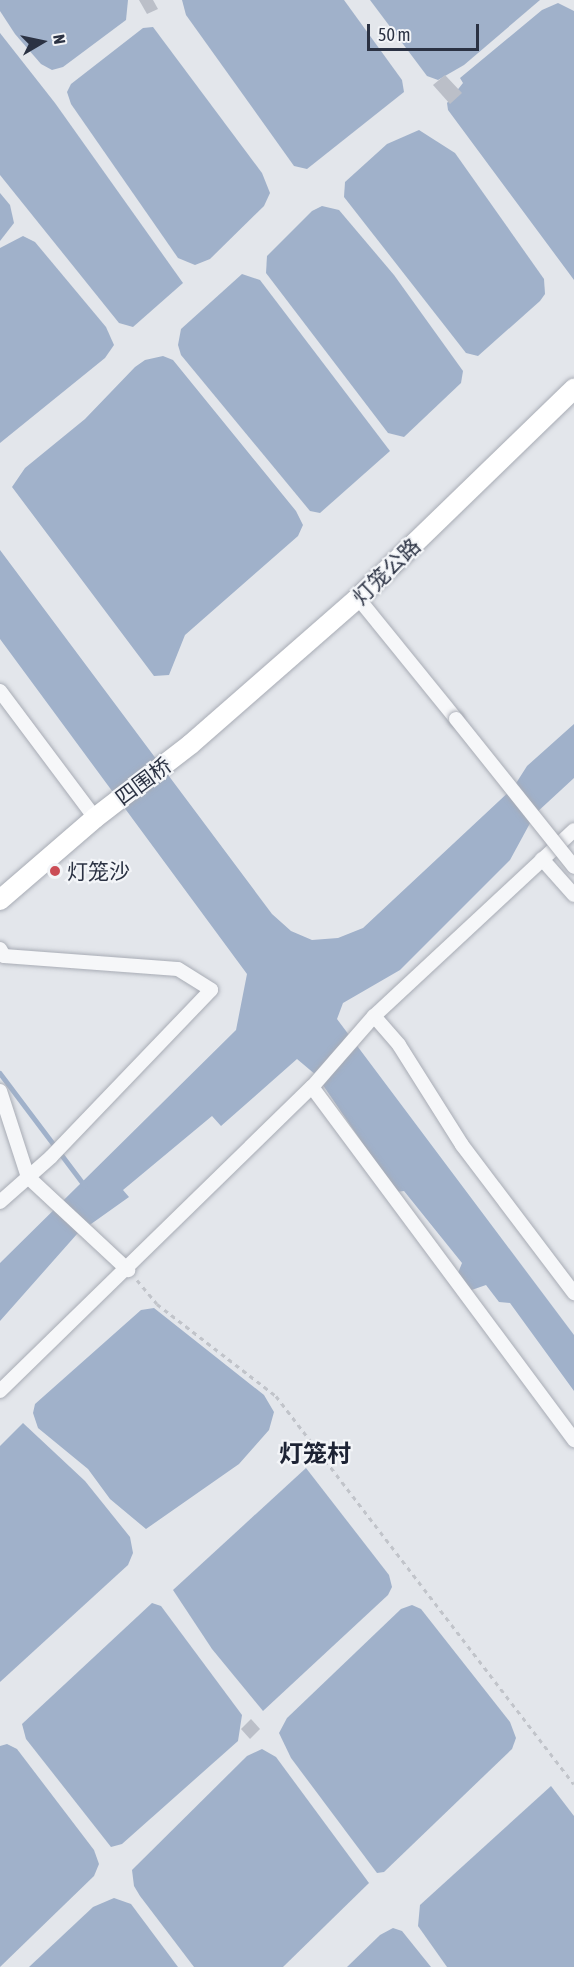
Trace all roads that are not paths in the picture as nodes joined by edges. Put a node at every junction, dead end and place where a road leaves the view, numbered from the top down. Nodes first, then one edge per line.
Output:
1 (574, 389) edge
2 (358, 598) junction
3 (0, 691) edge
4 (191, 744) joint
5 (95, 818) junction
6 (574, 830) edge
7 (543, 859) junction
8 (574, 867) edge
9 (574, 895) edge
10 (0, 900) edge
11 (0, 949) edge
12 (374, 1016) junction
13 (312, 1087) junction
14 (0, 1091) edge
15 (28, 1177) junction
16 (0, 1202) edge
17 (128, 1270) junction
18 (574, 1293) edge
19 (0, 1391) edge
20 (574, 1440) edge

1 - 2 street, 灯笼公路
2 - 4 street, 灯笼公路
2 - 8 street, bridge
3 - 5 street
4 - 5 street, 四围桥
5 - 10 street
6 - 7 street
7 - 9 street
7 - 12 street
11 - 15 street
12 - 13 street
12 - 18 street
13 - 17 street
13 - 20 street
14 - 15 street
15 - 16 street
15 - 17 street
17 - 19 street

